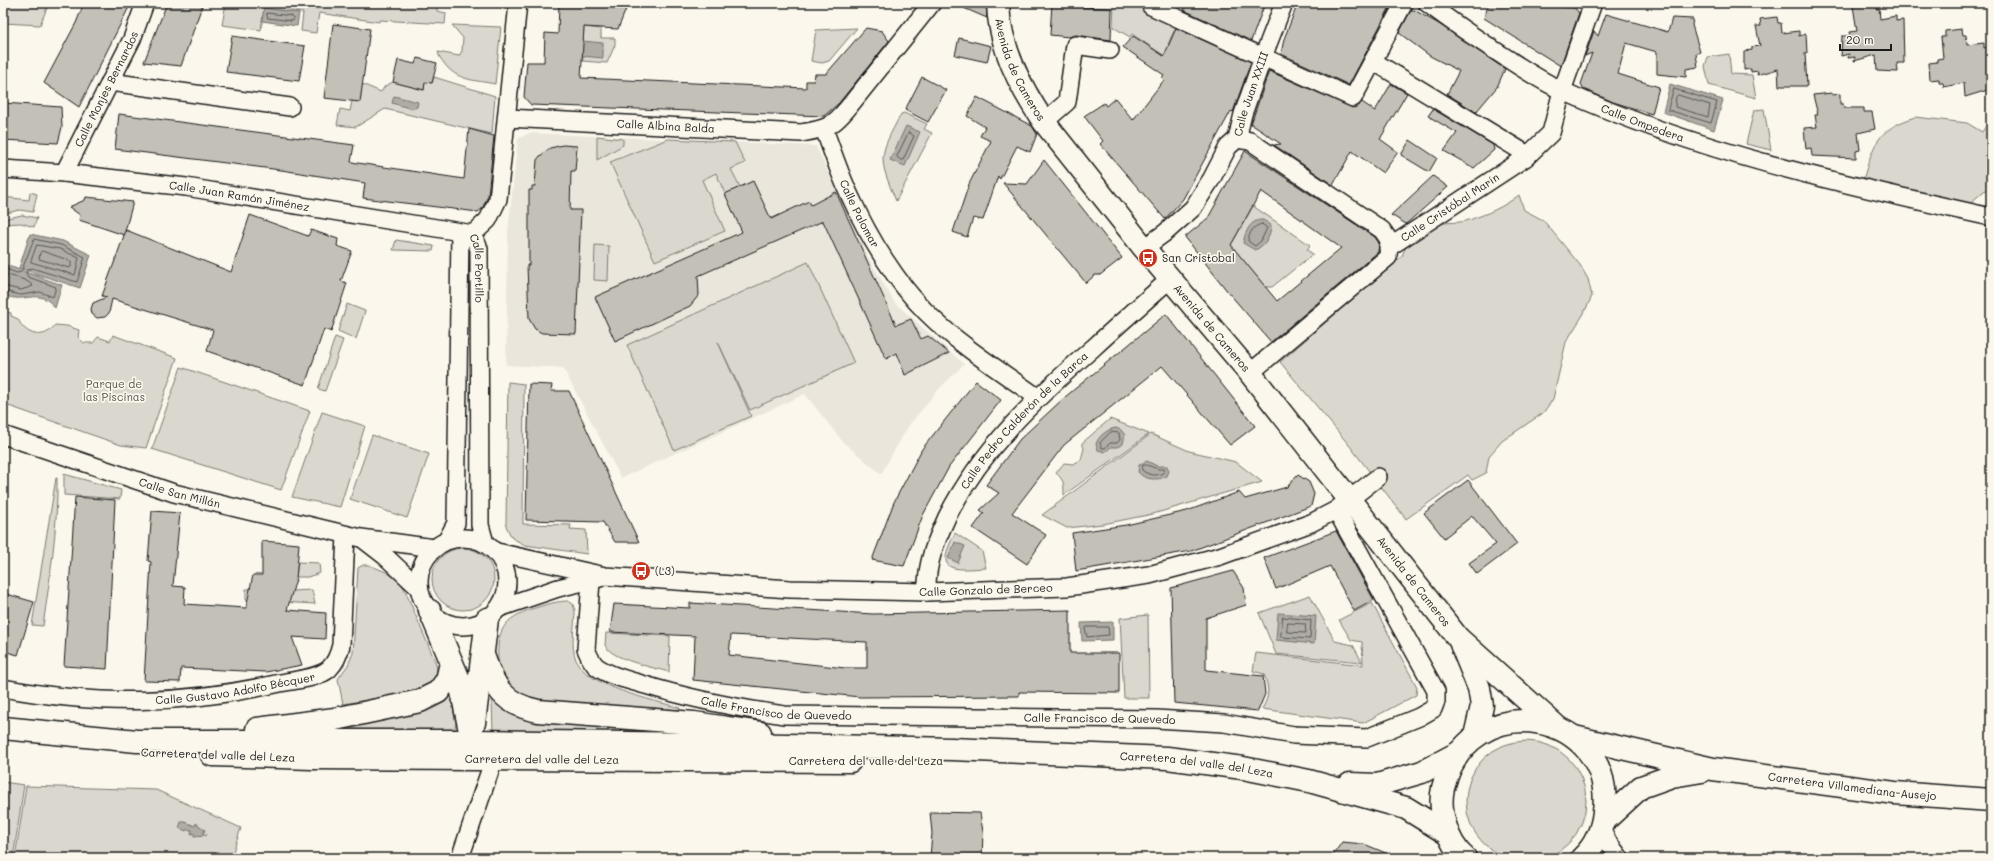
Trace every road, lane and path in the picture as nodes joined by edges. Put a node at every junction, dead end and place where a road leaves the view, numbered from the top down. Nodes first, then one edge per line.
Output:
1 (145, 3) edge
2 (518, 3) edge
3 (932, 3) edge
4 (998, 3) edge
5 (1153, 3) edge
6 (1284, 3) edge
7 (1404, 3) edge
8 (1427, 3) edge
9 (1593, 3) edge
10 (1110, 50) dead end
11 (1263, 57) junction
12 (1373, 61) junction
13 (110, 82) junction
14 (1562, 91) junction
15 (290, 107) dead end
16 (507, 118) junction
17 (1044, 122) junction
18 (824, 130) junction
19 (1237, 139) junction
20 (1528, 155) junction
21 (3, 169) edge
22 (64, 173) junction
23 (1991, 217) edge
24 (467, 233) junction
25 (1144, 248) junction
26 (1388, 248) junction
27 (1170, 279) junction
28 (1250, 373) junction
29 (1037, 397) junction
30 (3, 435) edge
31 (1378, 476) dead end
32 (1343, 505) junction
33 (354, 536) junction
34 (440, 544) junction
35 (491, 547) junction
36 (598, 578) junction
37 (419, 588) junction
38 (558, 588) junction
39 (927, 592) junction
40 (430, 611) junction
41 (493, 614) junction
42 (588, 614) junction
43 (1458, 638) junction
44 (483, 655) junction
45 (451, 663) junction
46 (3, 688) edge
47 (3, 728) edge
48 (1565, 732) junction
49 (3, 733) edge
50 (48, 734) junction
51 (1475, 736) junction
52 (472, 741) junction
53 (952, 749) junction
54 (1458, 753) junction
55 (1083, 755) junction
56 (312, 758) junction
57 (494, 759) junction
58 (673, 760) junction
59 (1714, 769) junction
60 (1309, 781) junction
61 (1991, 800) edge
62 (1602, 825) junction
63 (1448, 834) junction
64 (1585, 857) edge
65 (460, 858) edge
66 (1465, 858) edge
67 (1620, 858) edge

1 - 13 street, Calle Monjes Bernardos
2 - 16 street, Calle Portillo
3 - 18 street
4 - 17 main road, Avenida de Cameros
5 - 11 street
6 - 11 street, Calle Juan XXIII
7 - 12 street
8 - 14 street, Calle Ompedera
9 - 14 street, Calle Cristóbal Marín
10 - 17 street
11 - 12 street
11 - 19 street, Calle Juan XXIII
12 - 20 street
13 - 15 street
13 - 22 street, Calle Monjes Bernardos
14 - 20 street, Calle Cristóbal Marín
14 - 23 street, Calle Ompedera
16 - 18 street, Calle Albina Balda
16 - 24 street, Calle Portillo
17 - 25 main road, Avenida de Cameros
18 - 29 street, Calle Palomar
19 - 25 street, Calle Juan XXIII
19 - 26 street
20 - 26 street, Calle Cristóbal Marín
21 - 22 street, Calle Juan Ramón Jiménez
22 - 24 street, Calle Juan Ramón Jiménez
24 - 34 street, Calle Portillo
24 - 35 street, Calle Portillo
25 - 27 main road, Avenida de Cameros
26 - 28 street
27 - 28 main road, Avenida de Cameros
27 - 29 street, Calle Pedro Calderón de la Barca
28 - 32 main road, Avenida de Cameros
29 - 39 street, Calle Pedro Calderón de la Barca
30 - 33 street, Calle San Millán
31 - 32 street, Calle Gonzalo de Berceo
32 - 39 street, Calle Gonzalo de Berceo
32 - 42 street, Calle Francisco de Quevedo
32 - 43 main road, Avenida de Cameros
33 - 34 street, Calle San Millán
33 - 37 street, Calle San Millán
33 - 46 street, Calle Gustavo Adolfo Bécquer
34 - 35 street
34 - 37 street
35 - 36 street, Calle Gonzalo de Berceo
35 - 41 street
36 - 38 street, Calle Gonzalo de Berceo
36 - 39 street, Calle Gonzalo de Berceo
36 - 42 street, Calle Francisco de Quevedo
37 - 40 street
38 - 41 street, Calle Gonzalo de Berceo
38 - 42 street
40 - 41 street
40 - 45 main road
41 - 44 main road
43 - 48 main road
43 - 51 main road
44 - 52 main road
44 - 53 main road
45 - 50 main road
45 - 52 main road
47 - 50 main road, Carretera del valle del Leza
48 - 51 main road, Carretera Villamediana-Ausejo
48 - 59 main road, Carretera Villamediana-Ausejo
48 - 62 main road
49 - 56 main road, Carretera del valle del Leza
50 - 52 main road, Carretera del valle del Leza
51 - 54 main road
52 - 53 main road, Carretera del valle del Leza
52 - 56 main road
52 - 58 main road
53 - 55 main road, Carretera del valle del Leza
54 - 60 main road, Carretera del valle del Leza
54 - 63 main road
55 - 58 main road, Carretera del valle del Leza
55 - 60 main road, Carretera del valle del Leza
56 - 57 main road, Carretera del valle del Leza
57 - 58 main road, Carretera del valle del Leza
57 - 65 street
59 - 61 main road, Carretera Villamediana-Ausejo
59 - 62 main road, Carretera Villamediana-Ausejo
60 - 63 main road, Carretera del valle del Leza
62 - 64 main road
62 - 67 street
63 - 66 main road

